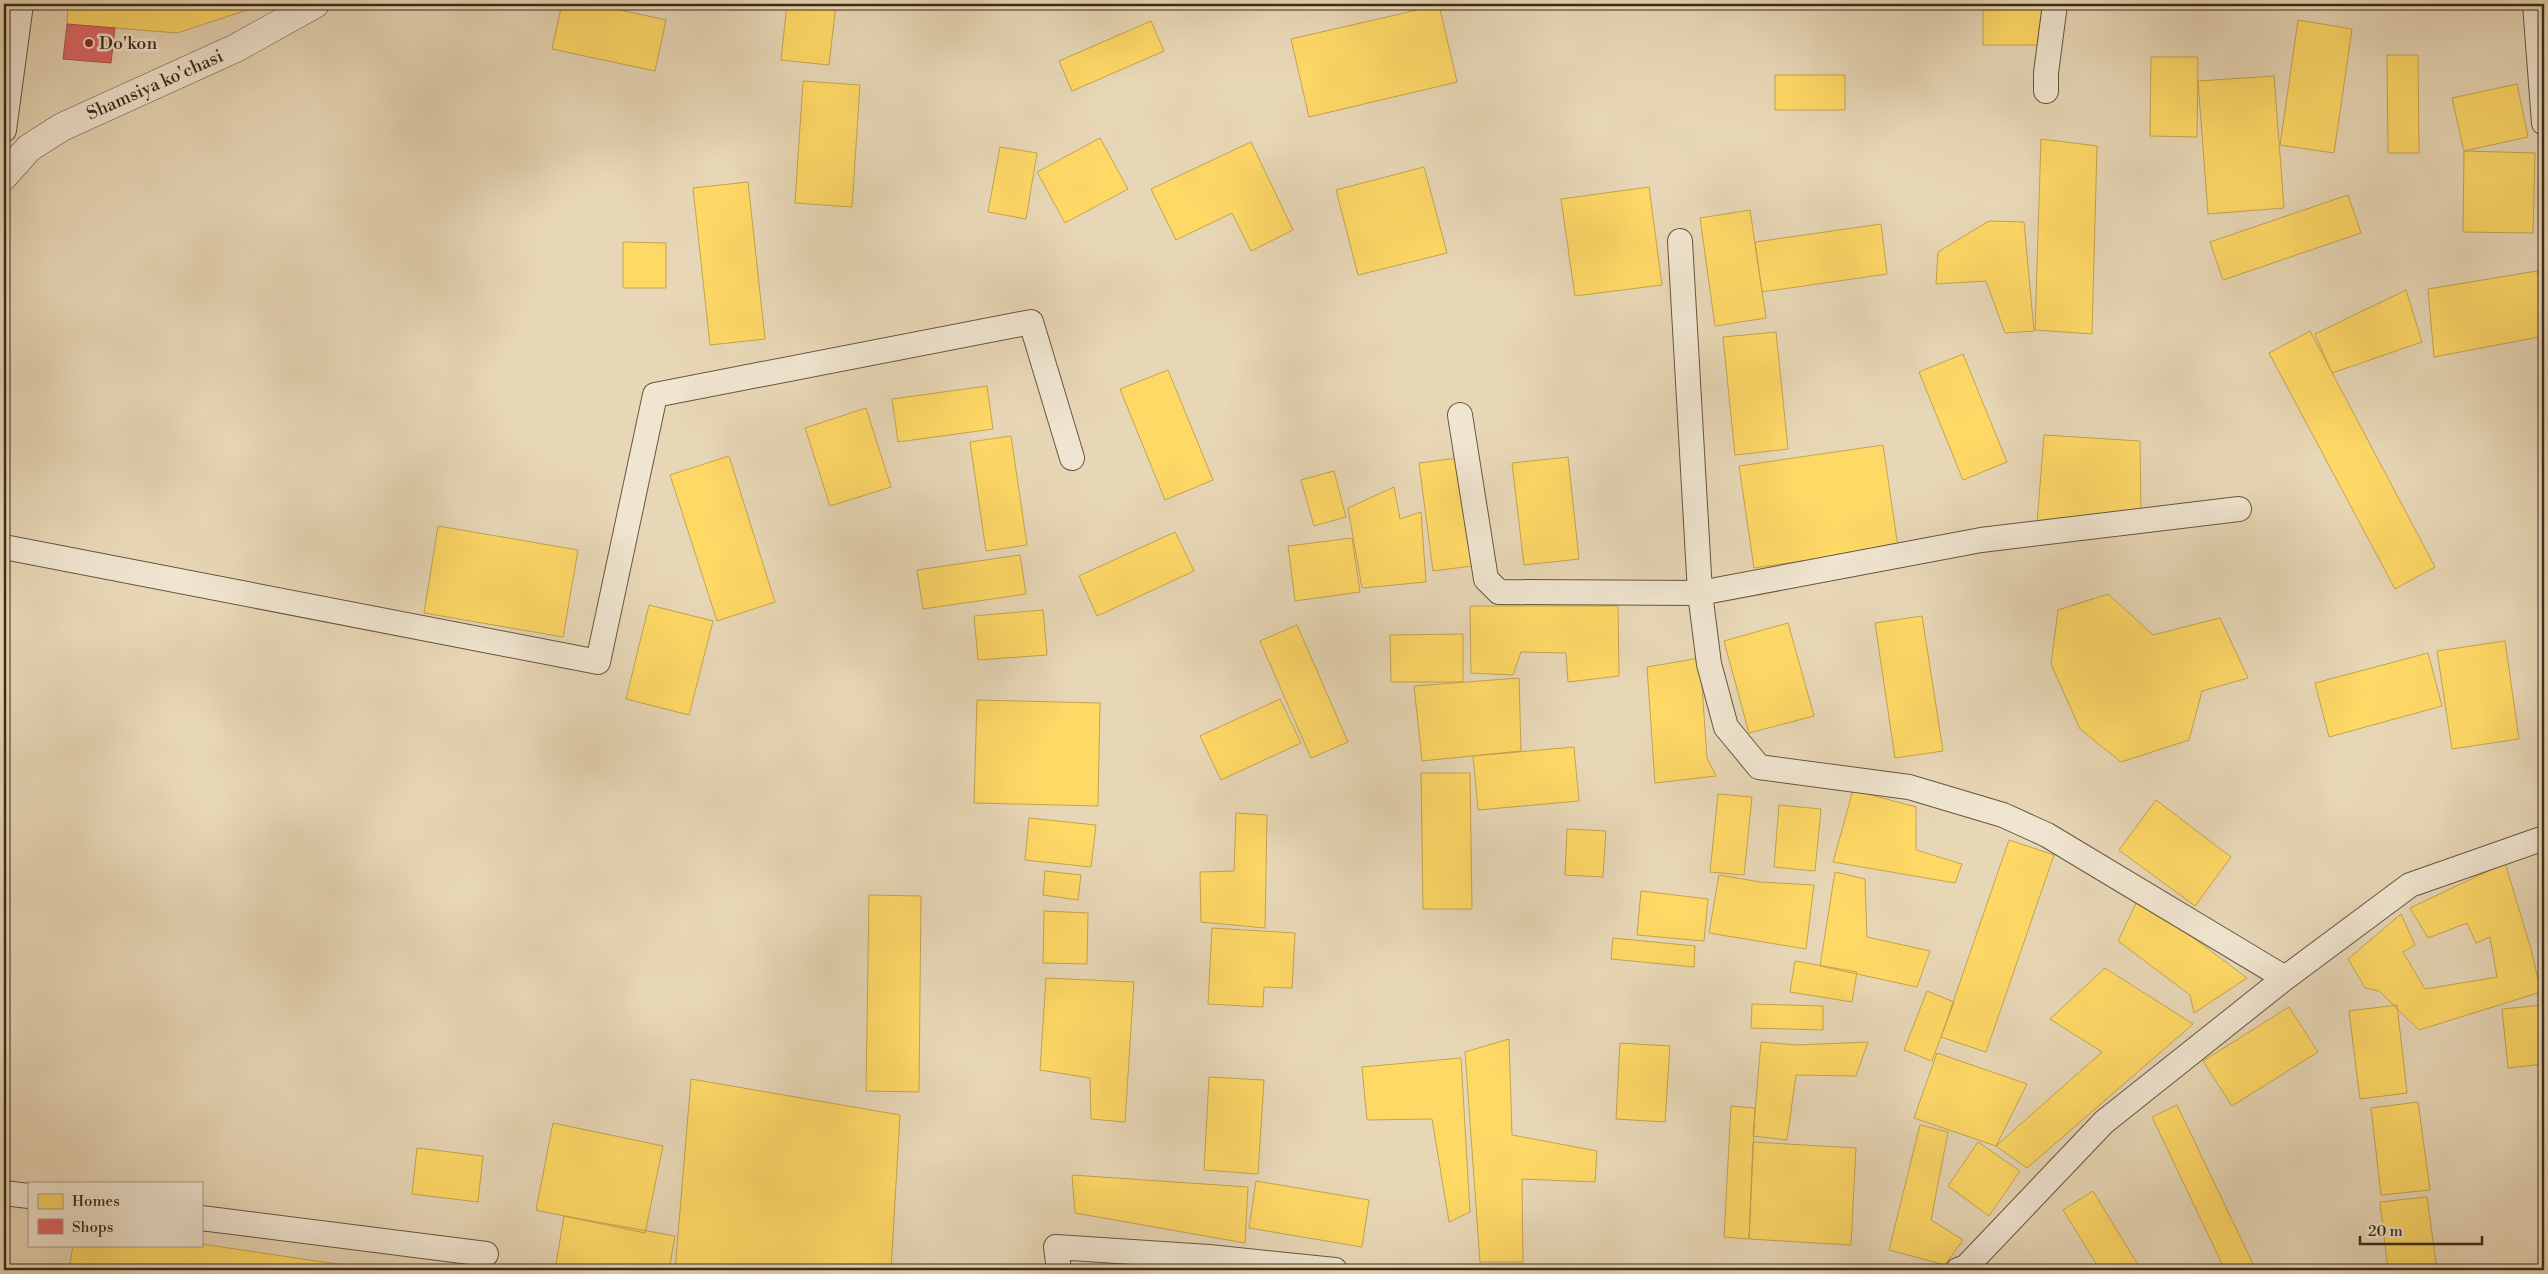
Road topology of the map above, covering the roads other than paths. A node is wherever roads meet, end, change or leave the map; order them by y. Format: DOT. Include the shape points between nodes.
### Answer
graph roads {
  1 [pos="21,4"];
  2 [pos="315,4"];
  3 [pos="2055,4"];
  4 [pos="2535,4"];
  5 [pos="2046,91"];
  6 [pos="2544,123"];
  7 [pos="4,130"];
  8 [pos="4,137"];
  9 [pos="29,148"];
  10 [pos="4,176"];
  11 [pos="1680,241"];
  12 [pos="1460,415"];
  13 [pos="1072,458"];
  14 [pos="2239,510"];
  15 [pos="4,547"];
  16 [pos="1700,593"];
  17 [pos="2544,838"];
  18 [pos="2285,978"];
  19 [pos="4,1193"];
  20 [pos="28,1196"];
  21 [pos="202,1218"];
  22 [pos="486,1254"];
  23 [pos="1059,1270"];
  24 [pos="1335,1270"];
  25 [pos="1958,1270"];
  1 -- 7 [label="lane"];
  2 -- 9 [label="street, Shamsiya ko'chasi" via="236,48 62,126"];
  3 -- 5 [label="lane"];
  4 -- 6 [label="lane"];
  8 -- 9 [label="lane"];
  9 -- 10 [label="street, Shamsiya ko'chasi"];
  11 -- 16 [label="lane"];
  12 -- 16 [label="lane" via="1486,579 1492,587 1499,592"];
  13 -- 15 [label="lane" via="1031,322 655,395 598,662"];
  14 -- 16 [label="lane" via="1981,540"];
  16 -- 18 [label="lane" via="1709,664 1726,727 1759,767 1910,787 2003,815 2047,835"];
  17 -- 18 [label="lane" via="2410,885"];
  18 -- 25 [label="lane" via="2104,1122 1966,1266"];
  19 -- 20 [label="lane"];
  21 -- 22 [label="lane"];
  23 -- 24 [label="lane" via="1056,1247 1210,1257"];
}
